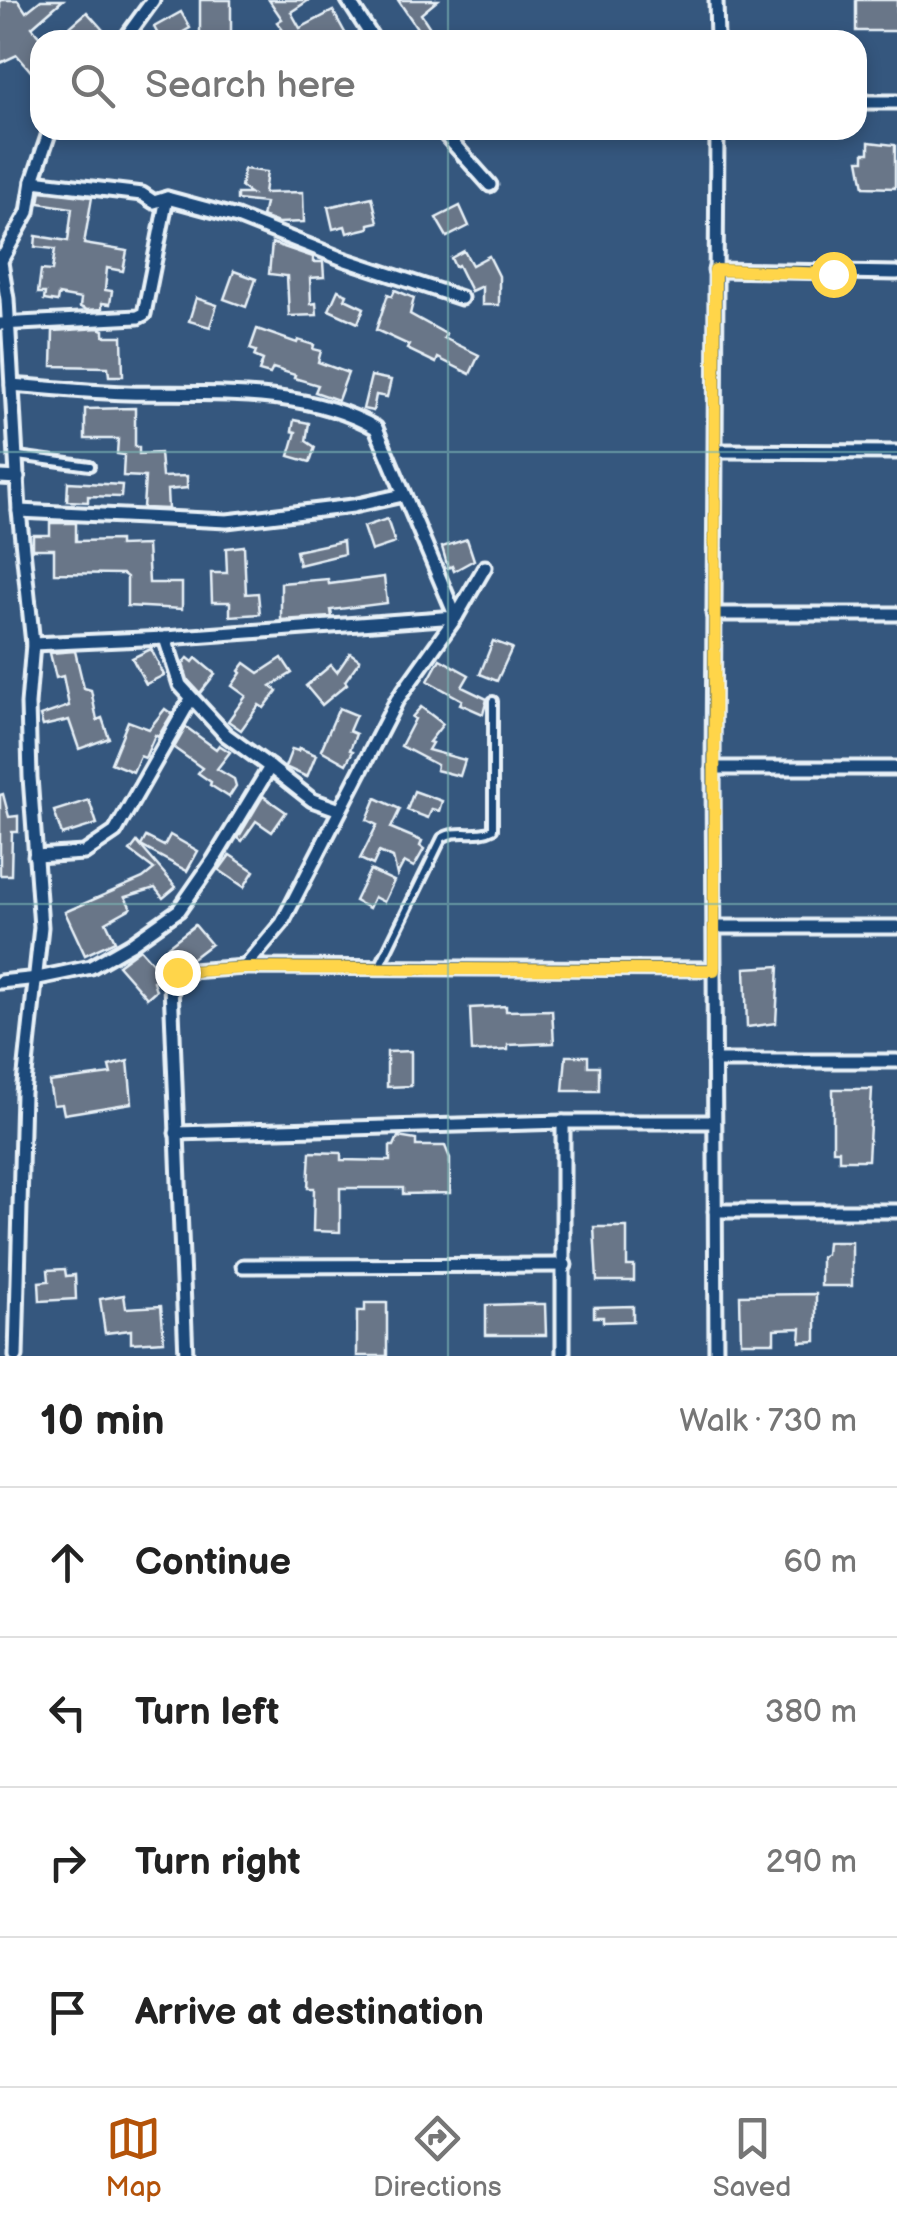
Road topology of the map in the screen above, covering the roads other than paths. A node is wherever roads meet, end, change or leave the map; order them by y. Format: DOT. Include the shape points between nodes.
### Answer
graph roads {
  1 [pos="153,0"];
  2 [pos="348,0"];
  3 [pos="716,0"];
  4 [pos="131,30"];
  5 [pos="368,30"];
  6 [pos="717,30"];
  7 [pos="867,102"];
  8 [pos="897,102"];
  9 [pos="47,140"];
  10 [pos="450,140"];
  11 [pos="717,140"];
  12 [pos="33,181"];
  13 [pos="490,185"];
  14 [pos="167,198"];
  15 [pos="1,258"];
  16 [pos="715,270"];
  17 [pos="897,273"];
  18 [pos="461,298"];
  19 [pos="3,323"];
  20 [pos="12,384"];
  21 [pos="716,452"];
  22 [pos="897,452"];
  23 [pos="16,456"];
  24 [pos="90,466"];
  25 [pos="0,477"];
  26 [pos="18,478"];
  27 [pos="403,495"];
  28 [pos="19,511"];
  29 [pos="485,567"];
  30 [pos="713,614"];
  31 [pos="897,614"];
  32 [pos="456,618"];
  33 [pos="164,638"];
  34 [pos="33,644"];
  35 [pos="191,699"];
  36 [pos="493,701"];
  37 [pos="270,767"];
  38 [pos="713,768"];
  39 [pos="897,768"];
  40 [pos="340,810"];
  41 [pos="35,856"];
  42 [pos="714,927"];
  43 [pos="897,928"];
  44 [pos="244,968"];
  45 [pos="377,970"];
  46 [pos="714,970"];
  47 [pos="38,978"];
  48 [pos="0,982"];
  49 [pos="714,1060"];
  50 [pos="897,1060"];
  51 [pos="563,1122"];
  52 [pos="714,1122"];
  53 [pos="176,1133"];
  54 [pos="897,1210"];
  55 [pos="715,1211"];
  56 [pos="564,1265"];
  57 [pos="243,1266"];
  58 [pos="16,1356"];
  59 [pos="186,1356"];
  60 [pos="564,1356"];
  61 [pos="716,1356"];
  1 -- 4 [label="street"];
  2 -- 5 [label="street"];
  3 -- 6 [label="street"];
  7 -- 8 [label="street"];
  9 -- 12 [label="street"];
  10 -- 13 [label="street"];
  11 -- 16 [label="street"];
  12 -- 14 [label="street" via="135,193 154,202"];
  12 -- 15 [label="street" via="28,212"];
  14 -- 18 [label="street"];
  14 -- 19 [label="street" via="144,314"];
  15 -- 19 [label="street"];
  16 -- 17 [label="street"];
  16 -- 21 [label="street"];
  19 -- 20 [label="street"];
  20 -- 23 [label="street"];
  20 -- 27 [label="street" via="250,395 346,412 376,428"];
  21 -- 22 [label="street"];
  21 -- 30 [label="street"];
  23 -- 24 [label="lane"];
  23 -- 26 [label="street"];
  25 -- 26 [label="street"];
  26 -- 28 [label="street"];
  27 -- 28 [label="street" via="228,520"];
  27 -- 32 [label="street"];
  28 -- 34 [label="street"];
  29 -- 32 [label="street"];
  30 -- 31 [label="street"];
  30 -- 38 [label="street"];
  32 -- 33 [label="street"];
  32 -- 40 [label="street" via="397,700"];
  33 -- 34 [label="street"];
  33 -- 35 [label="street"];
  34 -- 41 [label="street" via="28,704"];
  35 -- 37 [label="street"];
  35 -- 41 [label="street" via="115,832 84,853"];
  36 -- 45 [label="lane" via="493,828 442,838"];
  37 -- 40 [label="street" via="312,800"];
  37 -- 47 [label="street" via="179,910 92,967"];
  38 -- 39 [label="street"];
  38 -- 42 [label="street"];
  40 -- 44 [label="street" via="282,923"];
  41 -- 47 [label="street"];
  42 -- 43 [label="street"];
  42 -- 46 [label="street"];
  44 -- 45 [label="street"];
  44 -- 53 [label="street" via="184,970 172,978"];
  45 -- 46 [label="street"];
  46 -- 49 [label="street"];
  47 -- 48 [label="street"];
  47 -- 58 [label="street" via="23,1093"];
  49 -- 50 [label="street"];
  49 -- 52 [label="street"];
  51 -- 52 [label="street"];
  51 -- 53 [label="street"];
  51 -- 56 [label="street"];
  52 -- 55 [label="street"];
  53 -- 59 [label="street"];
  54 -- 55 [label="street"];
  55 -- 61 [label="street"];
  56 -- 57 [label="street"];
  56 -- 60 [label="street"];
}
